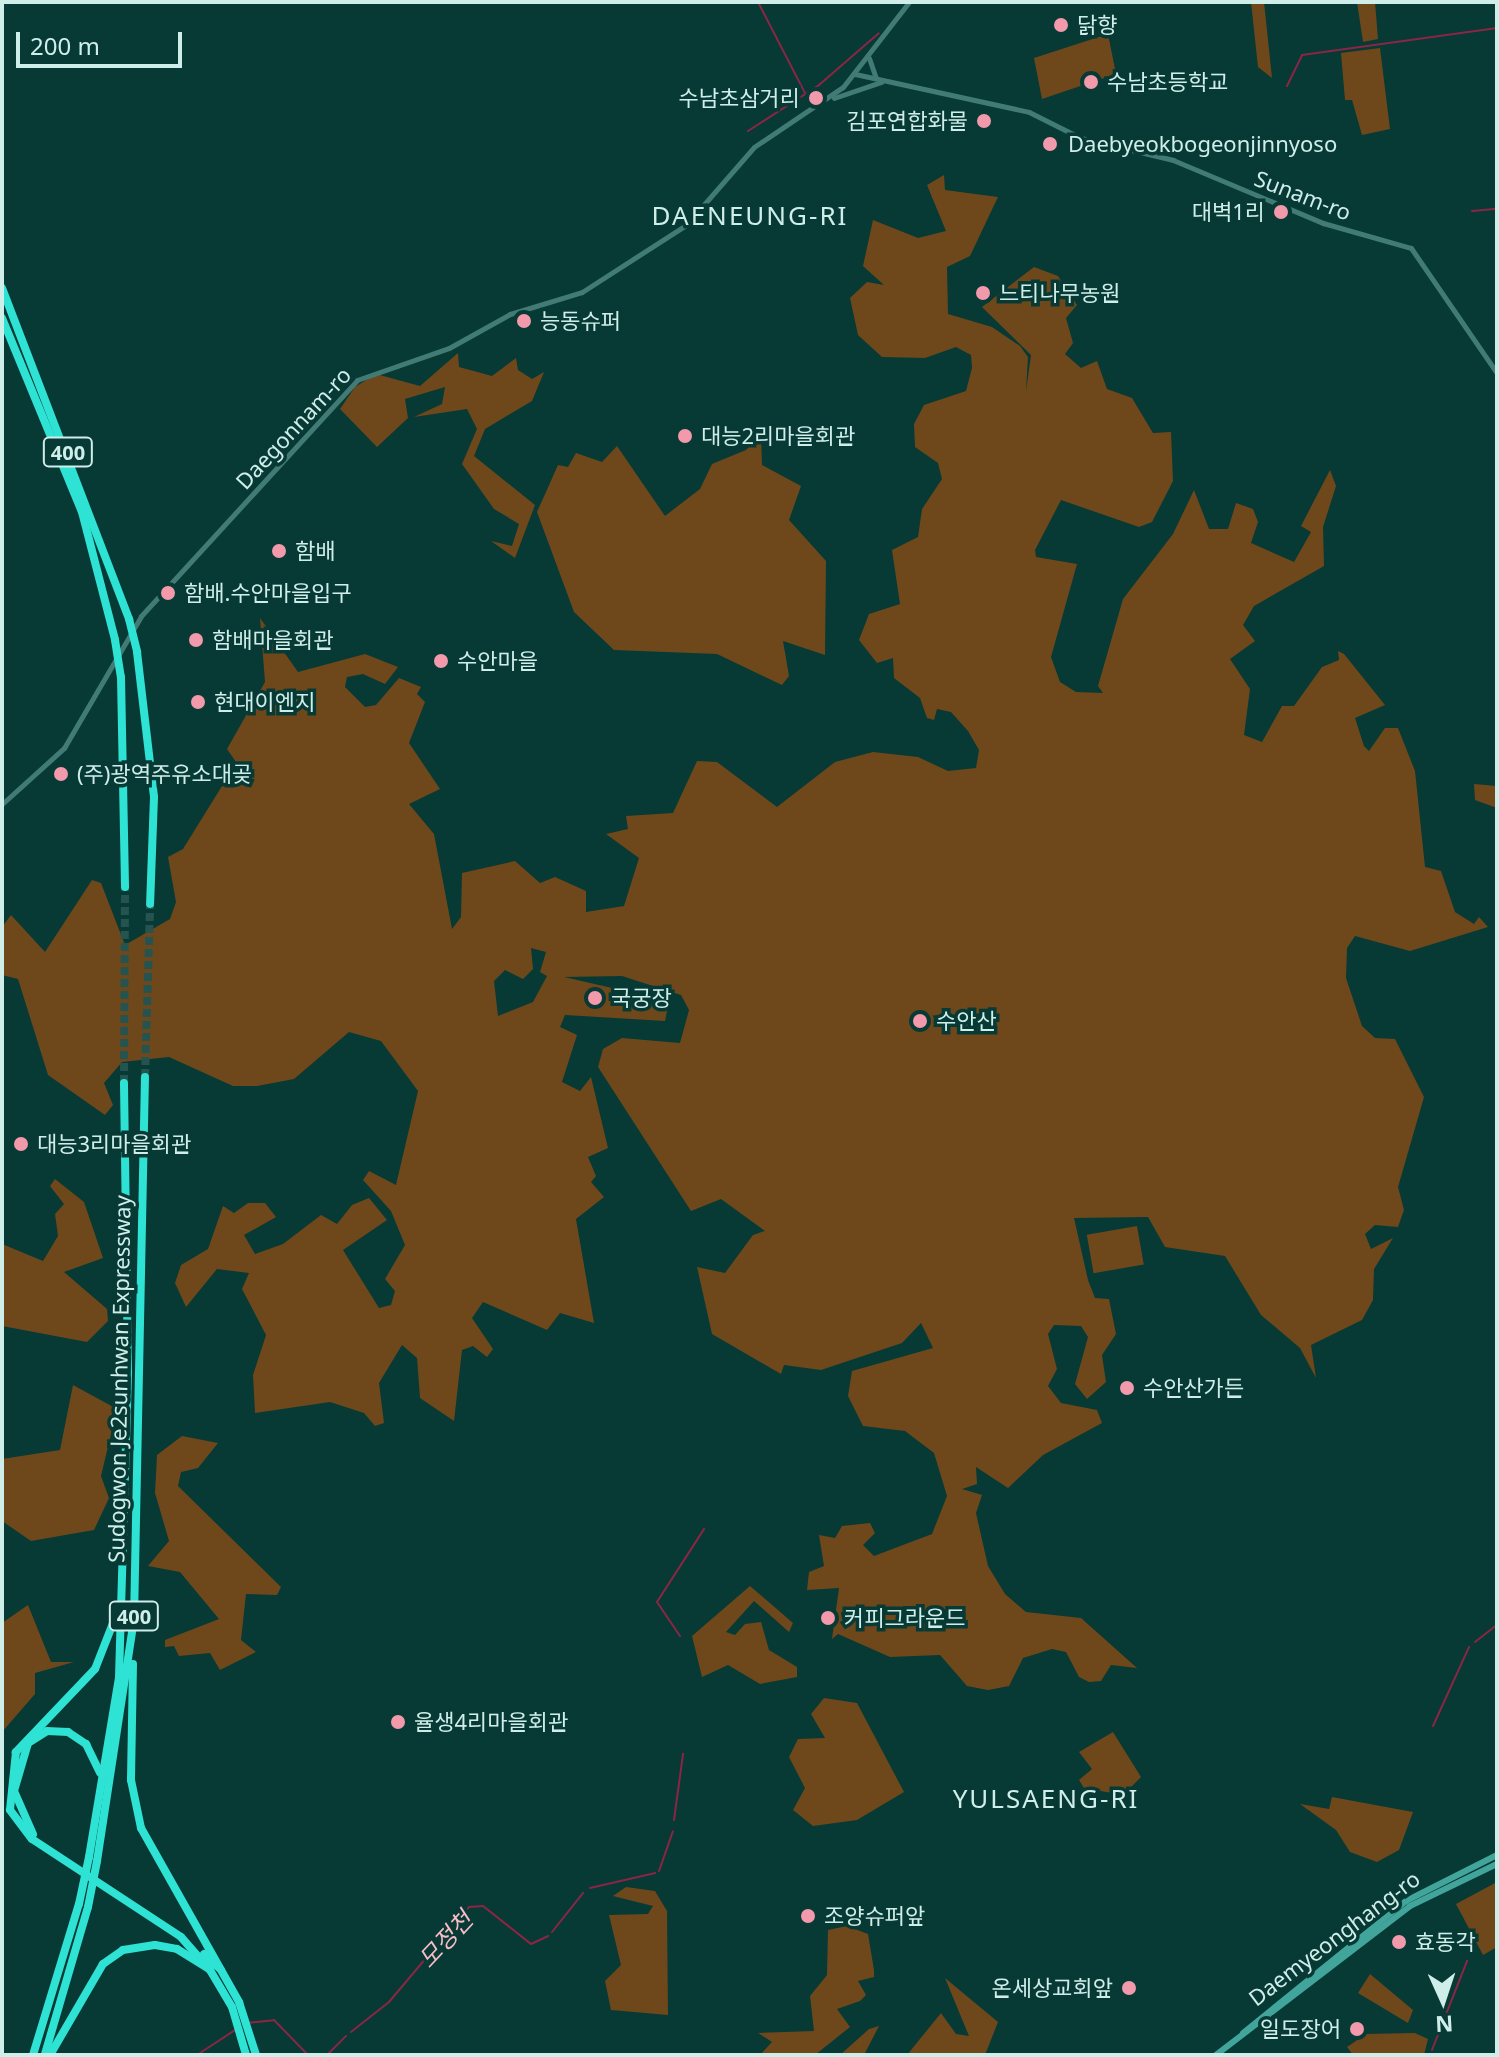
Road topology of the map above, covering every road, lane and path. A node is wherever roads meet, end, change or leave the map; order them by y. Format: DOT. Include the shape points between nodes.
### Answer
graph roads {
  1 [pos="909,2"];
  2 [pos="870,57"];
  3 [pos="855,74"];
  4 [pos="876,78"];
  5 [pos="884,81"];
  6 [pos="825,102"];
  7 [pos="2,288"];
  8 [pos="2,318"];
  9 [pos="1497,373"];
  10 [pos="4,801"];
  11 [pos="125,887"];
  12 [pos="150,904"];
  13 [pos="145,1077"];
  14 [pos="124,1083"];
  15 [pos="132,1344"];
  16 [pos="123,1581"];
  17 [pos="134,1619"];
  18 [pos="97,1810"];
  19 [pos="1497,1855"];
  20 [pos="93,1859"];
  21 [pos="1497,1864"];
  22 [pos="84,1905"];
  23 [pos="210,1970"];
  24 [pos="221,1970"];
  25 [pos="240,2019"];
  26 [pos="1241,2036"];
  27 [pos="255,2050"];
  28 [pos="245,2053"];
  29 [pos="33,2055"];
  30 [pos="47,2055"];
  31 [pos="1216,2055"];
  1 -- 2 [label="street, Daegonnam-ro"];
  2 -- 3 [label="street, Daegonnam-ro"];
  2 -- 4 [label="street"];
  3 -- 4 [label="street, Sunam-ro"];
  3 -- 6 [label="street, Daegonnam-ro"];
  4 -- 5 [label="street, Sunam-ro"];
  5 -- 6 [label="street"];
  5 -- 9 [label="street, Sunam-ro" via="1029,112 1081,138 1173,160 1323,223 1411,248"];
  6 -- 10 [label="street, Daegonnam-ro" via="754,147 700,214 604,281 357,380 141,616 64,748"];
  7 -- 12 [label="highway, 400, bridge" via="137,652 154,797"];
  8 -- 11 [label="highway, 400, bridge" via="82,512 115,640 121,677"];
  13 -- 15 [label="highway, Sudogwon Je2sunhwan Expressway / 400"];
  14 -- 15 [label="highway, Sudogwon Je2sunhwan Expressway / 400"];
  15 -- 16 [label="highway, Sudogwon Je2sunhwan Expressway / 400"];
  15 -- 17 [label="highway, Sudogwon Je2sunhwan Expressway / 400" via="138,1369"];
  16 -- 18 [label="highway, Sudogwon Je2sunhwan Expressway / 400" via="119,1677"];
  16 -- 23 [label="highway" via="108,1646 70,1701 23,1741 10,1763 7,1799 32,1839 181,1937"];
  17 -- 20 [label="highway, Sudogwon Je2sunhwan Expressway / 400"];
  17 -- 24 [label="highway" via="134,1801 159,1871"];
  18 -- 20 [label="highway, Sudogwon Je2sunhwan Expressway / 400"];
  18 -- 24 [label="highway" via="101,1781 86,1744 58,1730 28,1743 14,1791 32,1833 180,1929"];
  19 -- 26 [label="main road, Daemyeonghang-ro" via="1406,1901"];
  20 -- 22 [label="highway, Sudogwon Je2sunhwan Expressway / 400, bridge"];
  21 -- 26 [label="main road, Daemyeonghang-ro" via="1410,1906"];
  22 -- 29 [label="highway, Sudogwon Je2sunhwan Expressway / 400"];
  22 -- 30 [label="highway, Sudogwon Je2sunhwan Expressway / 400"];
  23 -- 25 [label="highway"];
  23 -- 30 [label="highway" via="169,1947 123,1950 89,1981"];
  24 -- 25 [label="highway"];
  25 -- 27 [label="highway"];
  25 -- 28 [label="highway"];
  26 -- 31 [label="main road, Daemyeonghang-ro"];
}
